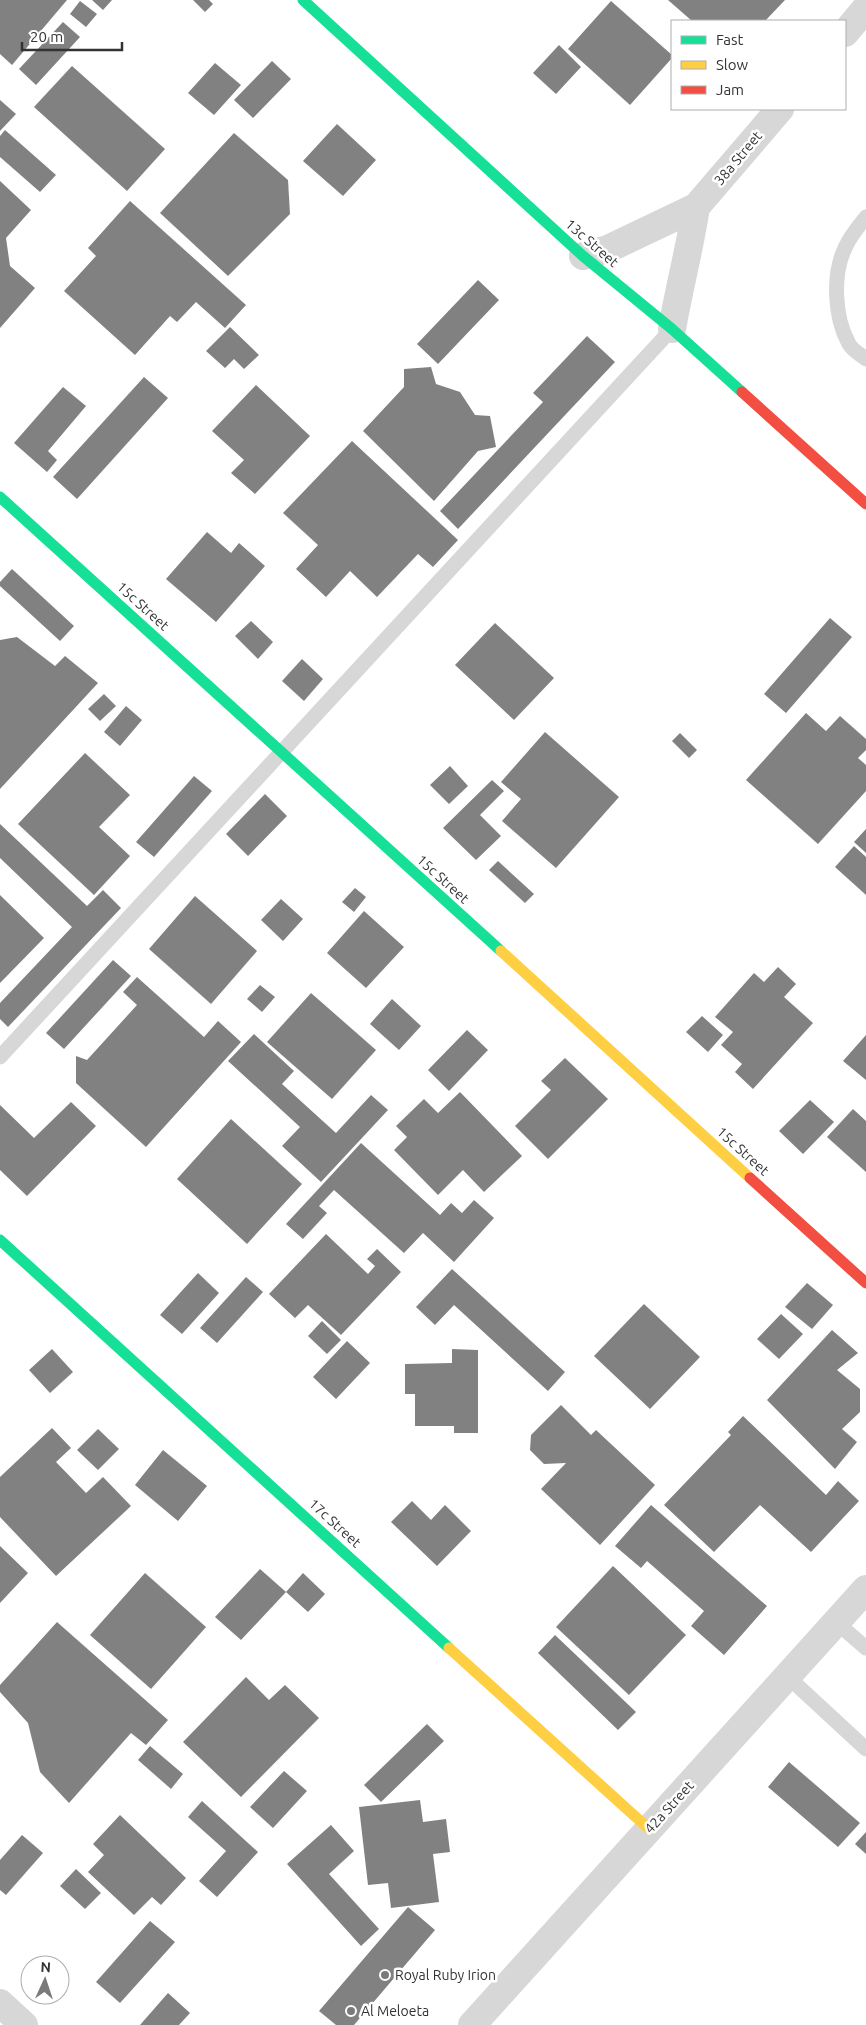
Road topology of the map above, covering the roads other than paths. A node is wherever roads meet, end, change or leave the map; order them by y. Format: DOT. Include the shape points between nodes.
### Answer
graph roads {
  1 [pos="303,0"];
  2 [pos="866,8"];
  3 [pos="846,32"];
  4 [pos="779,110"];
  5 [pos="696,207"];
  6 [pos="866,217"];
  7 [pos="583,256"];
  8 [pos="672,329"];
  9 [pos="866,359"];
  10 [pos="0,497"];
  11 [pos="866,504"];
  12 [pos="281,751"];
  13 [pos="0,1057"];
  14 [pos="0,1240"];
  15 [pos="866,1283"];
  16 [pos="866,1589"];
  17 [pos="836,1622"];
  18 [pos="866,1648"];
  19 [pos="787,1676"];
  20 [pos="866,1749"];
  21 [pos="649,1829"];
  22 [pos="0,2003"];
  23 [pos="24,2025"];
  24 [pos="472,2025"];
  1 -- 7 [label="street, 13c Street"];
  2 -- 3 [label="street"];
  4 -- 5 [label="street, 38a Street"];
  5 -- 7 [label="street, 38a Street" via="608,249"];
  5 -- 8 [label="street"];
  6 -- 9 [label="lane" via="845,247 838,271 841,322 850,345"];
  7 -- 8 [label="street, 13c Street"];
  8 -- 11 [label="street, 13c Street"];
  8 -- 12 [label="lane"];
  10 -- 12 [label="street, 15c Street"];
  12 -- 13 [label="lane"];
  12 -- 15 [label="street, 15c Street"];
  14 -- 21 [label="street, 17c Street"];
  16 -- 17 [label="street, 42a Street"];
  17 -- 18 [label="lane"];
  17 -- 19 [label="street, 42a Street"];
  19 -- 20 [label="lane"];
  19 -- 21 [label="street, 42a Street"];
  21 -- 24 [label="street, 42a Street"];
  22 -- 23 [label="street"];
}
